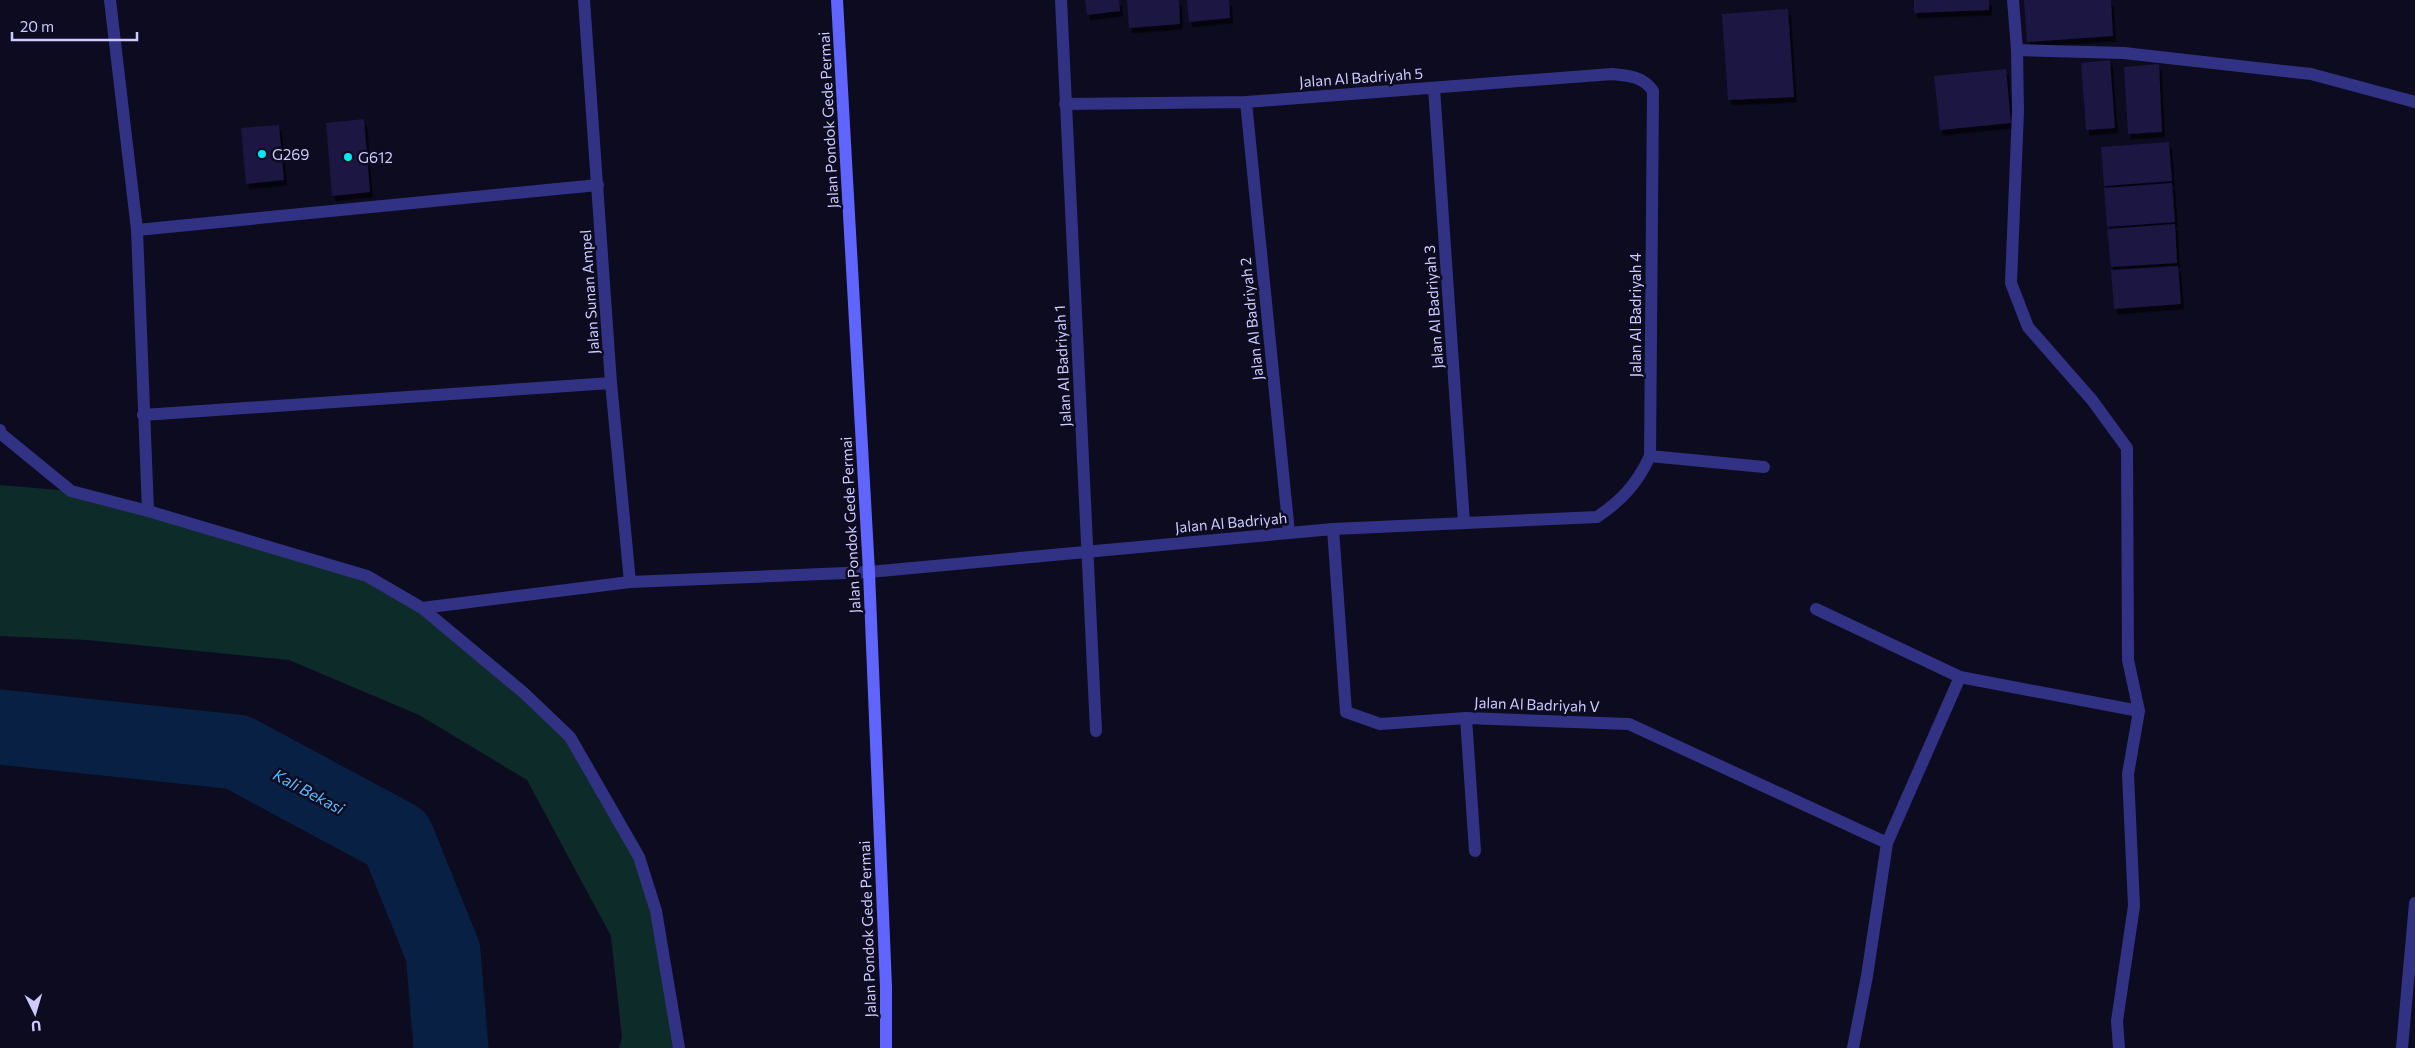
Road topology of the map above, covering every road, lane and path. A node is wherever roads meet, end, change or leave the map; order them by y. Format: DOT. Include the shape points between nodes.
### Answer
graph roads {
  1 [pos="110,0"];
  2 [pos="584,0"];
  3 [pos="837,0"];
  4 [pos="1061,0"];
  5 [pos="2013,0"];
  6 [pos="2017,50"];
  7 [pos="1434,88"];
  8 [pos="1653,91"];
  9 [pos="1246,102"];
  10 [pos="2415,102"];
  11 [pos="1065,104"];
  12 [pos="598,185"];
  13 [pos="137,230"];
  14 [pos="611,383"];
  15 [pos="143,415"];
  16 [pos="0,430"];
  17 [pos="1650,456"];
  18 [pos="1764,467"];
  19 [pos="148,510"];
  20 [pos="1597,517"];
  21 [pos="1464,523"];
  22 [pos="1333,529"];
  23 [pos="1289,533"];
  24 [pos="1088,552"];
  25 [pos="870,572"];
  26 [pos="630,582"];
  27 [pos="422,608"];
  28 [pos="1816,609"];
  29 [pos="1960,677"];
  30 [pos="2139,711"];
  31 [pos="1466,718"];
  32 [pos="1096,731"];
  33 [pos="1887,843"];
  34 [pos="1475,851"];
  35 [pos="2415,903"];
  36 [pos="679,1048"];
  37 [pos="886,1048"];
  38 [pos="1853,1048"];
  39 [pos="2119,1048"];
  40 [pos="2402,1048"];
  1 -- 13 [label="street"];
  2 -- 12 [label="street, Jalan Sunan Ampel"];
  3 -- 25 [label="street, Jalan Pondok Gede Permai"];
  4 -- 11 [label="street, Jalan Al Badriyah 1"];
  5 -- 6 [label="street"];
  6 -- 10 [label="street" via="2124,53 2312,74"];
  6 -- 30 [label="street" via="2018,110 2011,283 2028,327 2092,400 2127,448 2128,660"];
  7 -- 8 [label="street, Jalan Al Badriyah 5" via="1612,74 1647,81"];
  7 -- 9 [label="street, Jalan Al Badriyah 5"];
  7 -- 21 [label="street, Jalan Al Badriyah 3"];
  8 -- 17 [label="street, Jalan Al Badriyah 4"];
  9 -- 11 [label="street, Jalan Al Badriyah 5"];
  9 -- 23 [label="street, Jalan Al Badriyah 2"];
  11 -- 24 [label="street, Jalan Al Badriyah 1"];
  12 -- 13 [label="street"];
  12 -- 14 [label="street, Jalan Sunan Ampel"];
  13 -- 15 [label="street"];
  14 -- 15 [label="street"];
  14 -- 26 [label="street, Jalan Sunan Ampel"];
  15 -- 19 [label="street"];
  16 -- 19 [label="street" via="71,491"];
  17 -- 18 [label="street"];
  17 -- 20 [label="street, Jalan Al Badriyah 4" via="1641,476 1619,502"];
  19 -- 27 [label="street" via="367,576"];
  20 -- 21 [label="street, Jalan Al Badriyah"];
  21 -- 22 [label="street, Jalan Al Badriyah"];
  22 -- 23 [label="street, Jalan Al Badriyah"];
  22 -- 31 [label="street, Jalan Al Badriyah V" via="1346,712 1380,724"];
  23 -- 24 [label="street, Jalan Al Badriyah"];
  24 -- 25 [label="street, Jalan Al Badriyah"];
  24 -- 32 [label="street, Jalan Al Badriyah 1"];
  25 -- 26 [label="street, Jalan Al Badriyah"];
  25 -- 37 [label="street, Jalan Pondok Gede Permai"];
  26 -- 27 [label="street, Jalan Al Badriyah"];
  27 -- 36 [label="street" via="524,693 570,737 639,857 656,911"];
  28 -- 29 [label="street"];
  29 -- 30 [label="street"];
  29 -- 33 [label="street"];
  30 -- 39 [label="street" via="2128,774 2134,906 2117,1021"];
  31 -- 33 [label="street, Jalan Al Badriyah V" via="1629,724"];
  31 -- 34 [label="street"];
  33 -- 38 [label="street"];
  35 -- 40 [label="street"];
}
